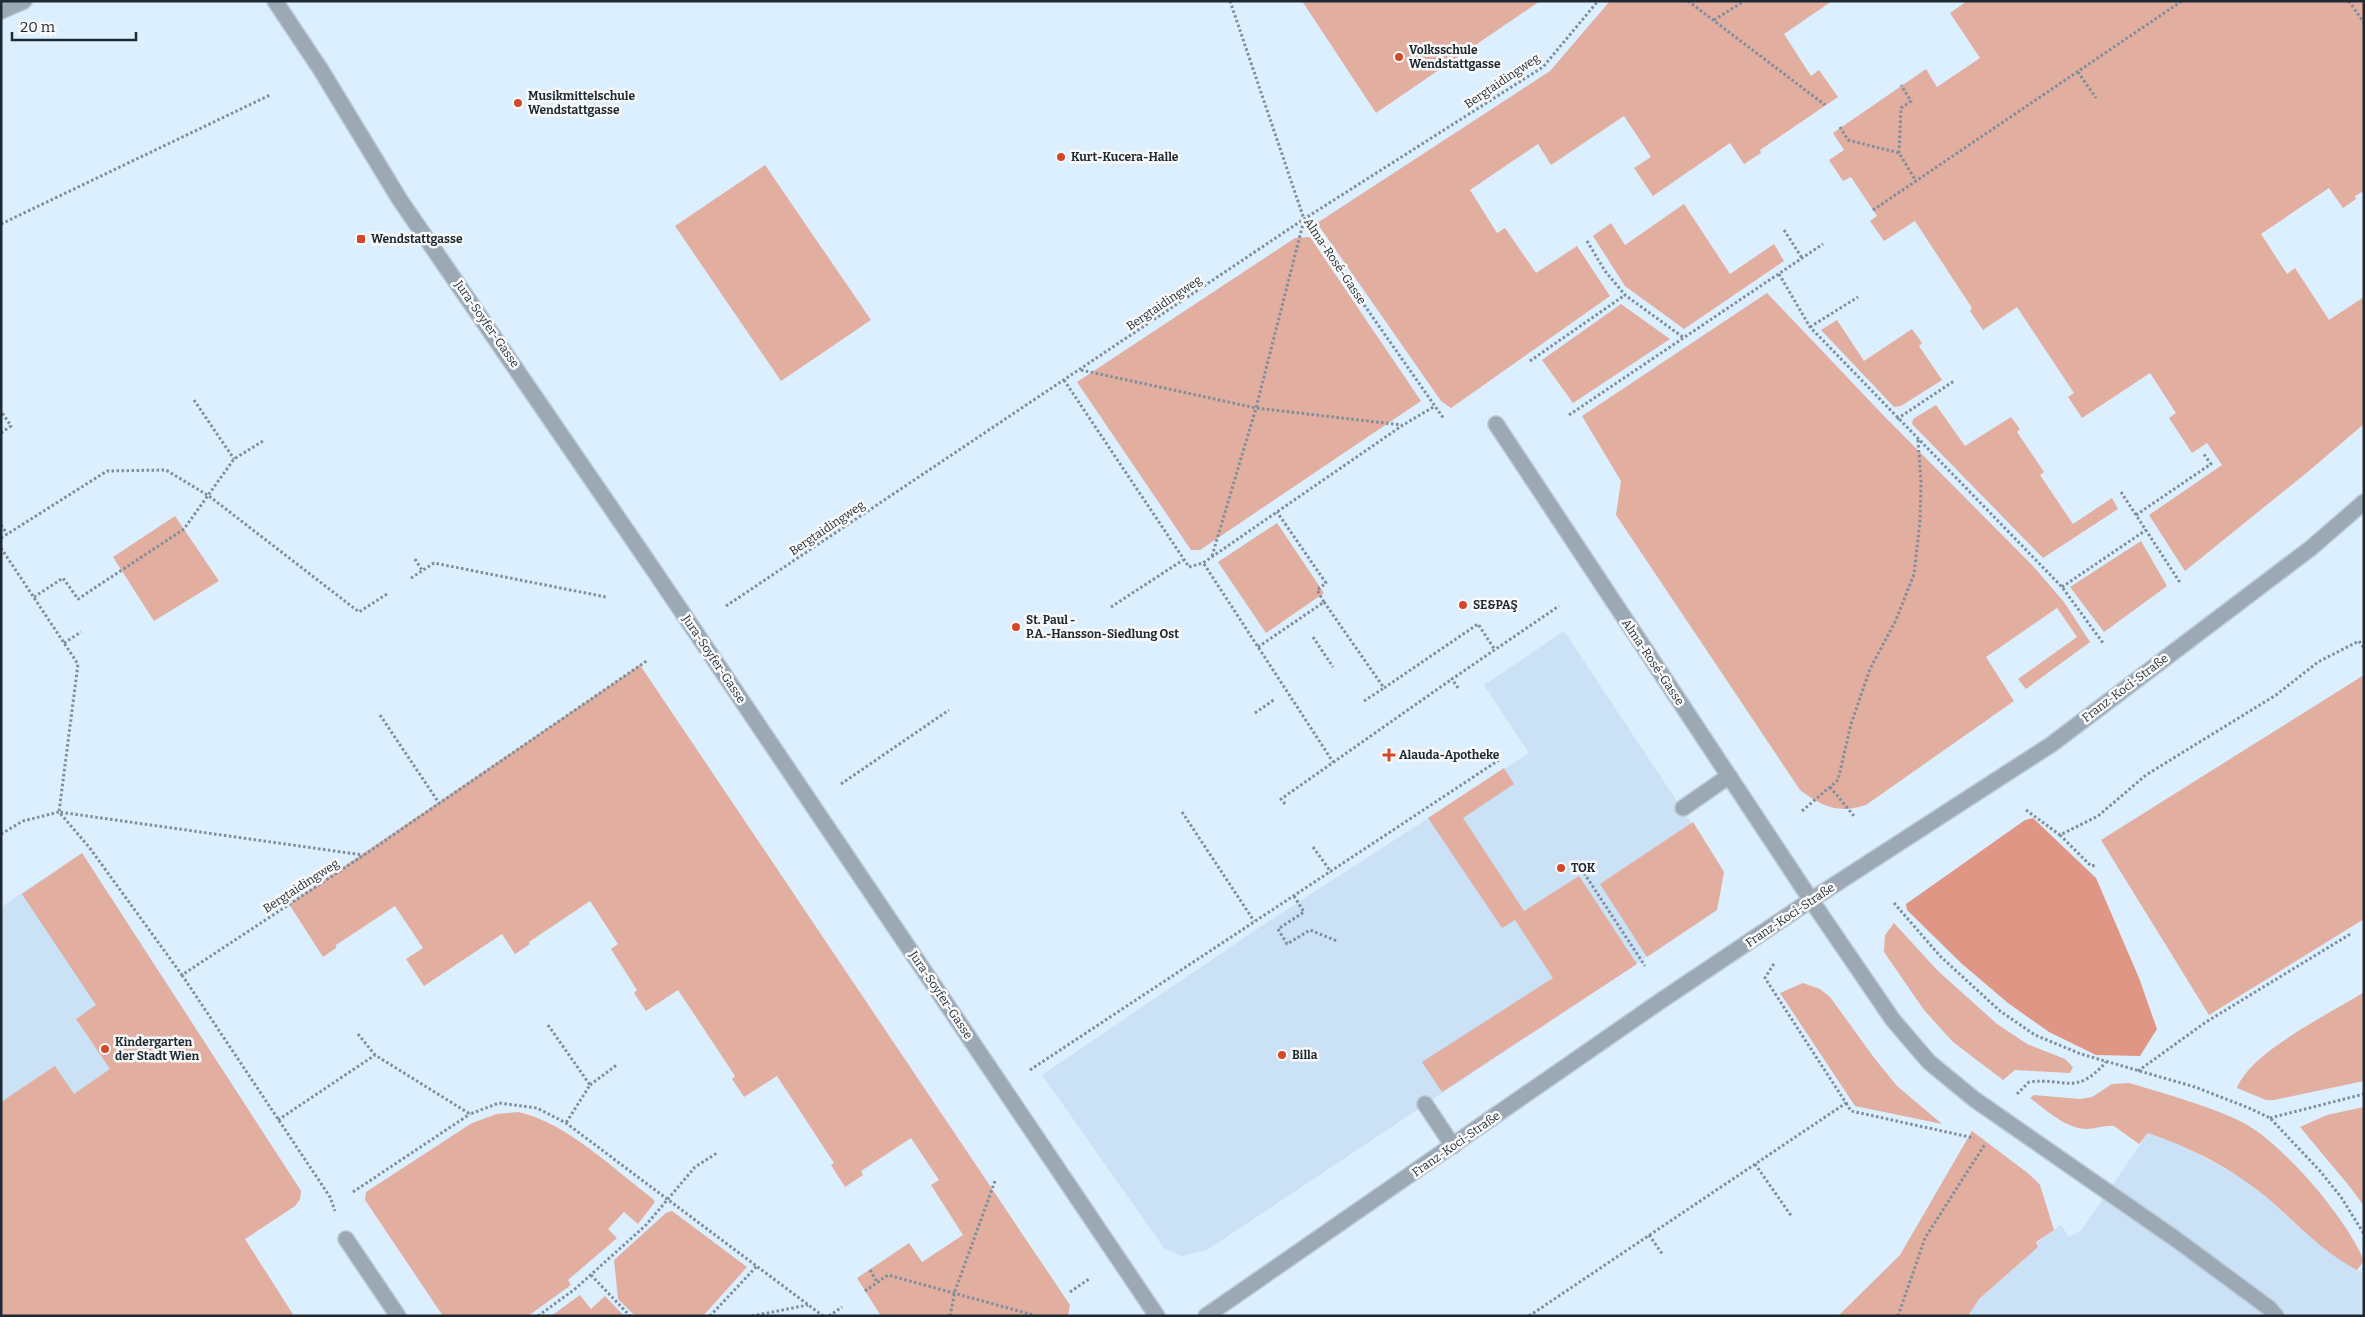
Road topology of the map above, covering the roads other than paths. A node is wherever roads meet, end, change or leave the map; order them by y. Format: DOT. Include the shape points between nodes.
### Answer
graph roads {
  1 [pos="24,1"];
  2 [pos="274,1"];
  3 [pos="1,11"];
  4 [pos="1496,424"];
  5 [pos="2364,502"];
  6 [pos="1729,776"];
  7 [pos="1683,808"];
  8 [pos="1811,900"];
  9 [pos="1425,1104"];
  10 [pos="1453,1146"];
  11 [pos="346,1240"];
  12 [pos="398,1316"];
  13 [pos="1157,1316"];
  14 [pos="1206,1316"];
  15 [pos="2276,1316"];
  1 -- 3 [label="street"];
  2 -- 13 [label="street, Jura-Soyfer-Gasse" via="321,70 400,200 648,560"];
  4 -- 6 [label="street, Alma-Rosé-Gasse"];
  5 -- 8 [label="street, Franz-Koci-Straße" via="2311,548 2052,744"];
  6 -- 7 [label="street"];
  6 -- 8 [label="street, Alma-Rosé-Gasse"];
  8 -- 10 [label="street, Franz-Koci-Straße"];
  8 -- 15 [label="street, Alma-Rosé-Gasse" via="1893,1020 1951,1081 2177,1240"];
  9 -- 10 [label="street"];
  10 -- 14 [label="street, Franz-Koci-Straße"];
  11 -- 12 [label="street"];
}
